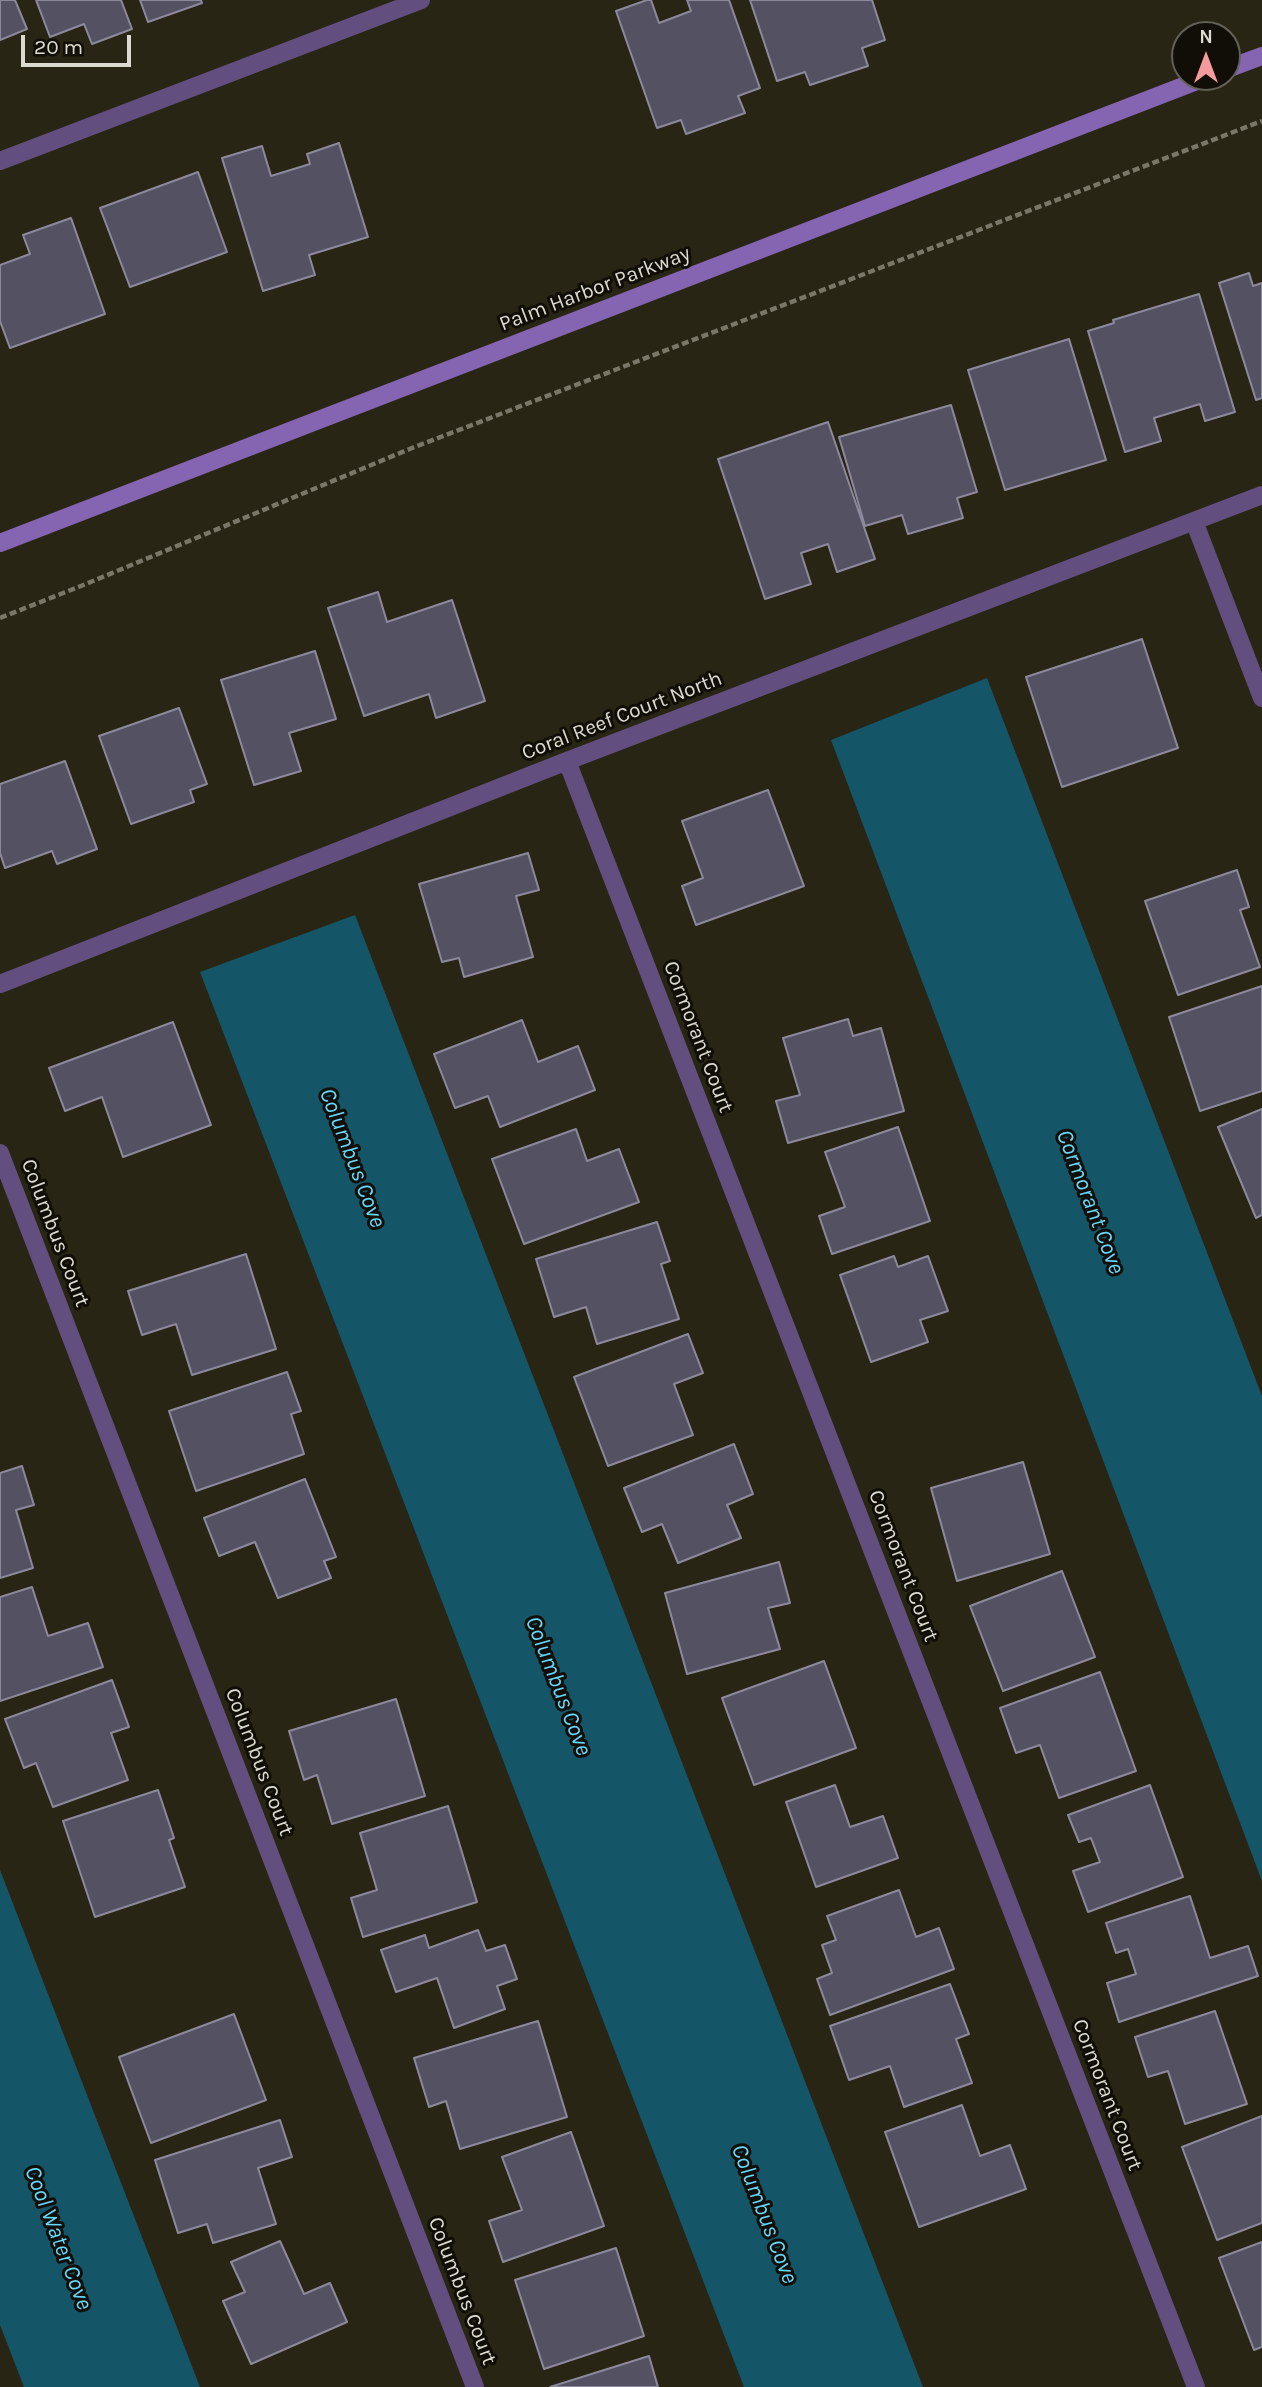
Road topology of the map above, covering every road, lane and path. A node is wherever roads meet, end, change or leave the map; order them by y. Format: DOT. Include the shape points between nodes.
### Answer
graph roads {
  1 [pos="421,0"];
  2 [pos="1262,56"];
  3 [pos="1241,64"];
  4 [pos="1171,91"];
  5 [pos="1262,121"];
  6 [pos="0,161"];
  7 [pos="1262,495"];
  8 [pos="1194,522"];
  9 [pos="0,542"];
  10 [pos="0,618"];
  11 [pos="1262,698"];
  12 [pos="567,761"];
  13 [pos="0,984"];
  14 [pos="0,1153"];
  15 [pos="475,2387"];
  16 [pos="1196,2387"];
  1 -- 6 [label="street"];
  2 -- 3 [label="street"];
  4 -- 9 [label="street, Palm Harbor Parkway"];
  5 -- 10 [label="path" via="412,448"];
  7 -- 8 [label="street, Coral Reef Court North"];
  8 -- 11 [label="street"];
  8 -- 12 [label="street, Coral Reef Court North"];
  12 -- 13 [label="street, Coral Reef Court North"];
  12 -- 16 [label="street, Cormorant Court"];
  14 -- 15 [label="street, Columbus Court"];
}
